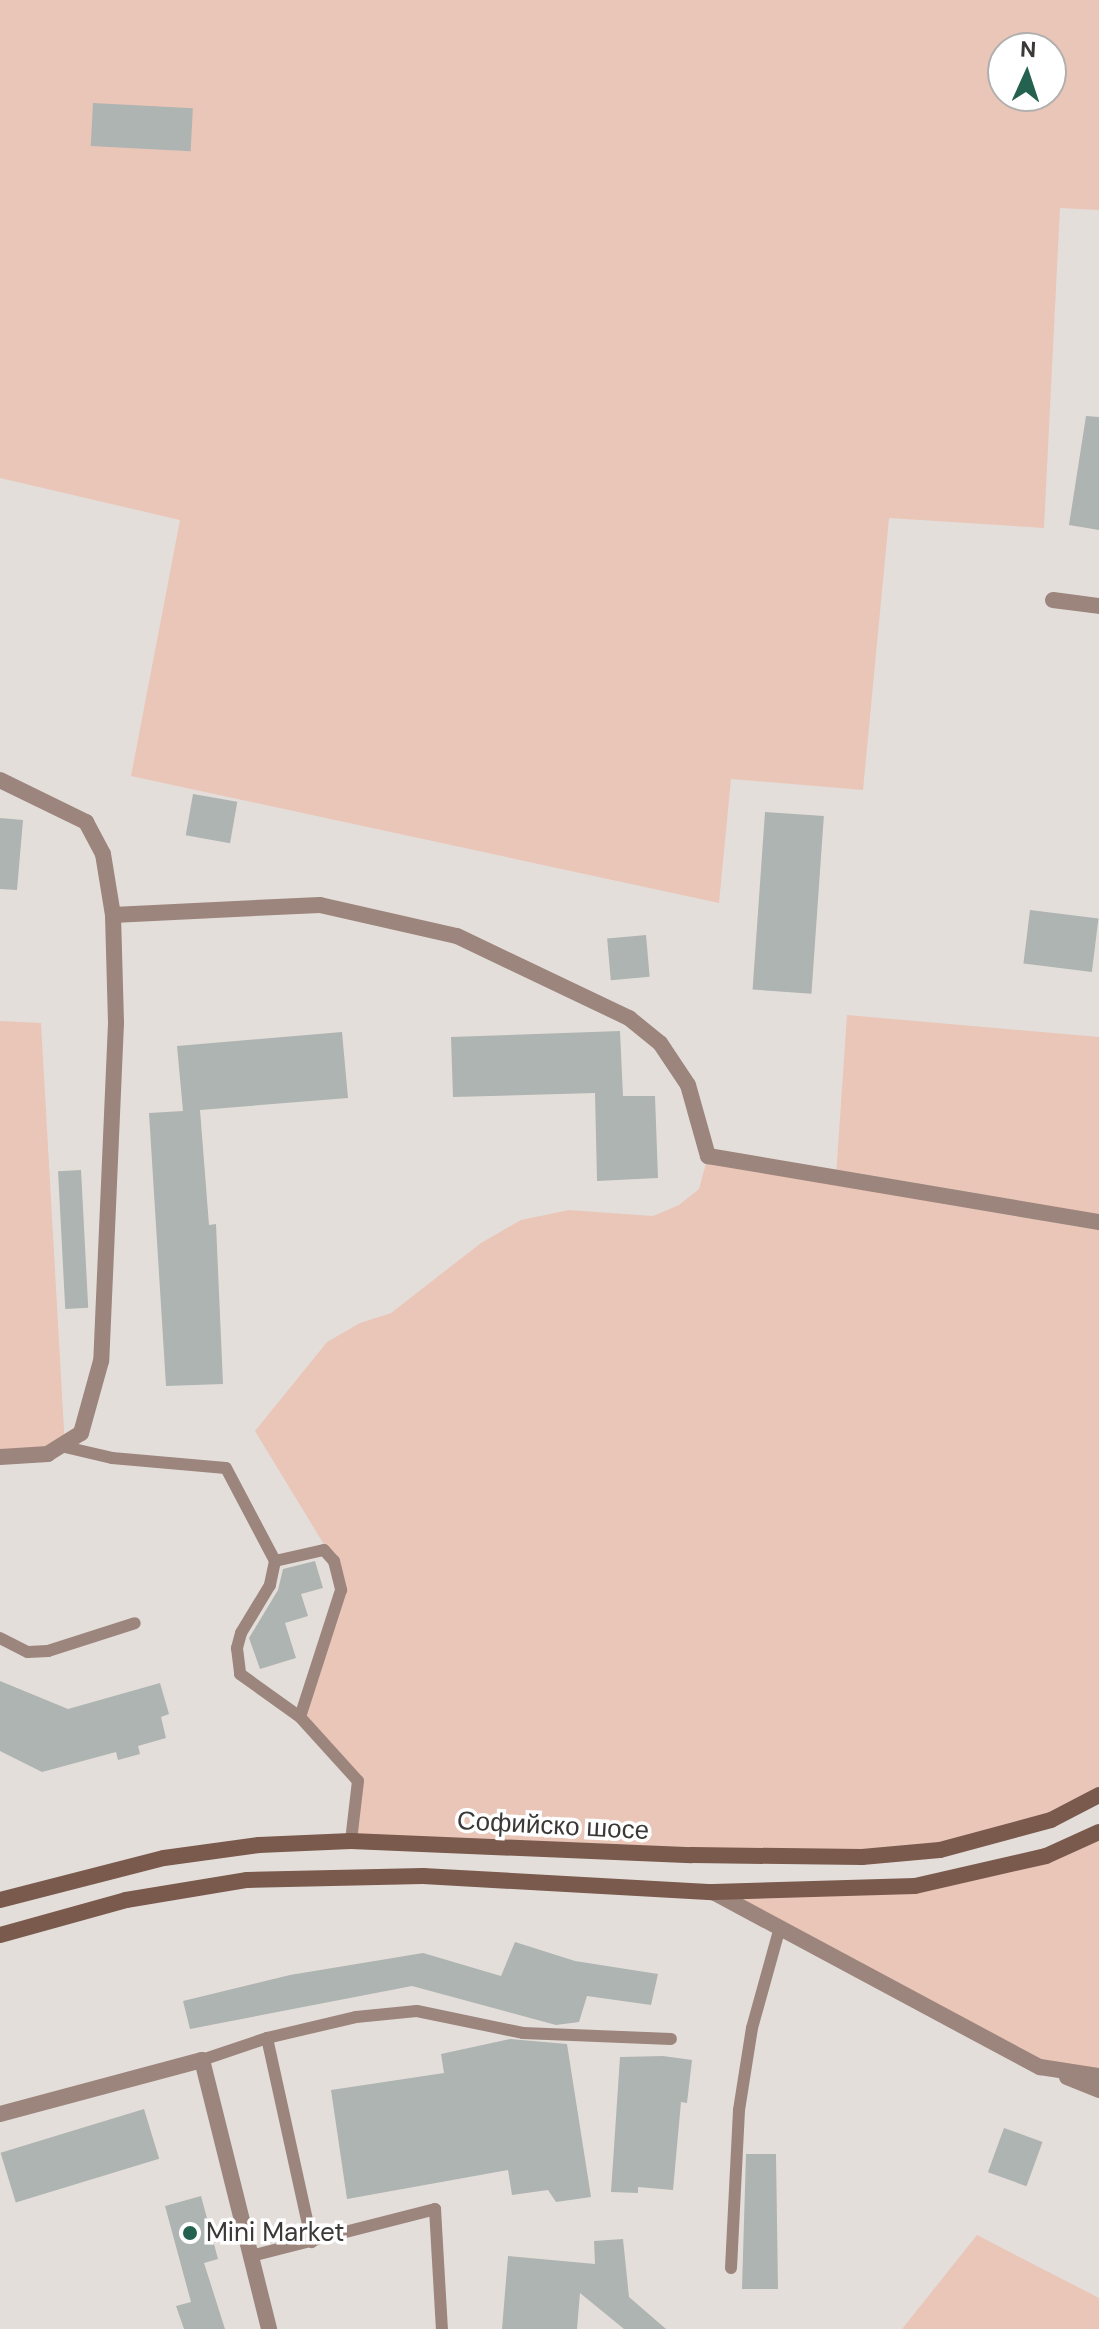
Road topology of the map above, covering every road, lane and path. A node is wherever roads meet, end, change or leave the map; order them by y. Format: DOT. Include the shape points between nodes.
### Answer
graph roads {
  1 [pos="1053,600"];
  2 [pos="1099,606"];
  3 [pos="0,780"];
  4 [pos="113,915"];
  5 [pos="1099,1222"];
  6 [pos="65,1447"];
  7 [pos="0,1457"];
  8 [pos="275,1561"];
  9 [pos="135,1623"];
  10 [pos="0,1638"];
  11 [pos="300,1717"];
  12 [pos="1099,1795"];
  13 [pos="1099,1832"];
  14 [pos="351,1841"];
  15 [pos="713,1892"];
  16 [pos="0,1900"];
  17 [pos="780,1927"];
  18 [pos="0,1935"];
  19 [pos="267,2038"];
  20 [pos="671,2039"];
  21 [pos="202,2060"];
  22 [pos="1040,2067"];
  23 [pos="1099,2076"];
  24 [pos="1099,2090"];
  25 [pos="0,2114"];
  26 [pos="312,2242"];
  27 [pos="251,2256"];
  28 [pos="731,2268"];
  29 [pos="269,2329"];
  30 [pos="442,2329"];
  1 -- 2 [label="street"];
  3 -- 4 [label="street" via="86,822 103,854"];
  4 -- 5 [label="street" via="320,905 457,936 629,1018 660,1043 688,1085 708,1156"];
  4 -- 6 [label="street" via="116,1023 101,1361 81,1433"];
  6 -- 7 [label="street"];
  6 -- 8 [label="lane" via="112,1458 226,1468"];
  8 -- 11 [label="lane" via="270,1585 241,1633 237,1661 240,1674"];
  8 -- 11 [label="lane" via="324,1550 334,1561 341,1590"];
  9 -- 10 [label="lane" via="48,1651 28,1652"];
  11 -- 14 [label="lane" via="358,1781"];
  12 -- 14 [label="main road, Софийско шосе" via="1051,1820 1002,1836 940,1850 862,1857 659,1855"];
  13 -- 15 [label="main road" via="1046,1856 915,1886"];
  14 -- 16 [label="main road, Софийско шосе" via="259,1845 164,1858"];
  15 -- 17 [label="street"];
  15 -- 18 [label="main road" via="423,1876 247,1880 126,1900"];
  17 -- 22 [label="street"];
  17 -- 28 [label="lane" via="752,2028 739,2110"];
  19 -- 20 [label="lane" via="356,2017 417,2011 523,2033"];
  19 -- 21 [label="lane"];
  19 -- 26 [label="lane"];
  21 -- 25 [label="street"];
  21 -- 27 [label="street"];
  22 -- 23 [label="street"];
  22 -- 24 [label="street"];
  26 -- 27 [label="lane"];
  26 -- 30 [label="lane" via="435,2209"];
  27 -- 29 [label="street"];
}
